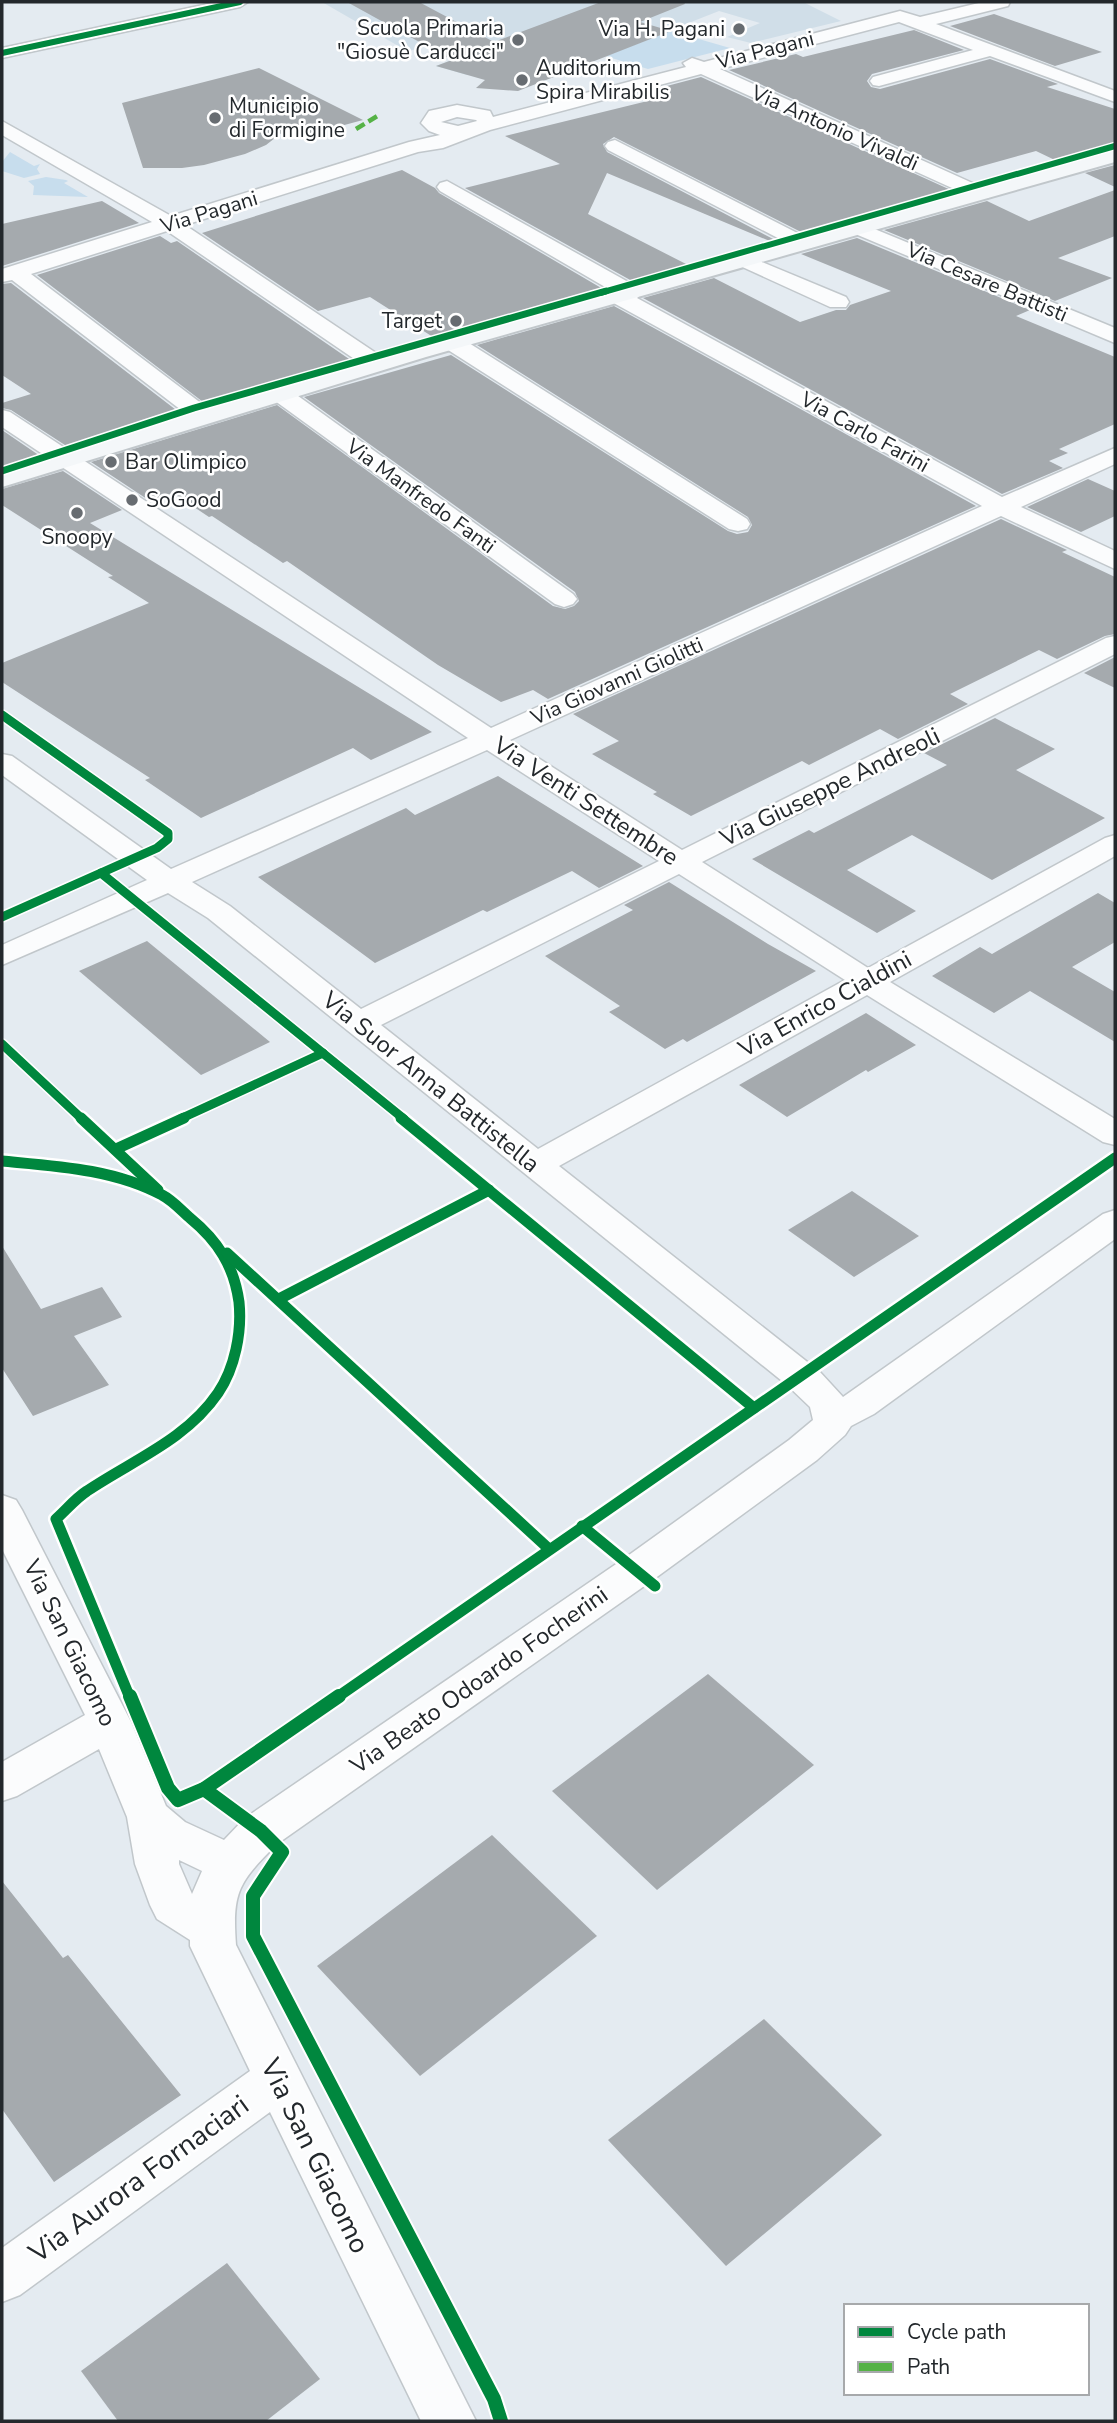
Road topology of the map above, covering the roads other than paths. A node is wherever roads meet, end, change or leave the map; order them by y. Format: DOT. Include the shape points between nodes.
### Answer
graph roads {
  1 [pos="240,2"];
  2 [pos="958,2"];
  3 [pos="1002,2"];
  4 [pos="897,15"];
  5 [pos="918,23"];
  6 [pos="988,51"];
  7 [pos="2,53"];
  8 [pos="695,64"];
  9 [pos="879,81"];
  10 [pos="1115,97"];
  11 [pos="484,120"];
  12 [pos="2,127"];
  13 [pos="438,128"];
  14 [pos="463,131"];
  15 [pos="416,146"];
  16 [pos="615,146"];
  17 [pos="1115,155"];
  18 [pos="447,187"];
  19 [pos="981,194"];
  20 [pos="170,224"];
  21 [pos="860,229"];
  22 [pos="804,244"];
  23 [pos="745,261"];
  24 [pos="8,274"];
  25 [pos="625,294"];
  26 [pos="838,302"];
  27 [pos="1115,336"];
  28 [pos="453,343"];
  29 [pos="377,364"];
  30 [pos="279,393"];
  31 [pos="202,415"];
  32 [pos="2,417"];
  33 [pos="1115,455"];
  34 [pos="63,459"];
  35 [pos="2,479"];
  36 [pos="1002,507"];
  37 [pos="738,524"];
  38 [pos="1115,561"];
  39 [pos="564,599"];
  40 [pos="1115,645"];
  41 [pos="489,739"];
  42 [pos="5,768"];
  43 [pos="1115,844"];
  44 [pos="681,861"];
  45 [pos="170,881"];
  46 [pos="2,956"];
  47 [pos="867,981"];
  48 [pos="357,1024"];
  49 [pos="1115,1134"];
  50 [pos="535,1164"];
  51 [pos="1115,1222"];
  52 [pos="832,1422"];
  53 [pos="2,1510"];
  54 [pos="110,1722"];
  55 [pos="2,1783"];
  56 [pos="149,1817"];
  57 [pos="229,1863"];
  58 [pos="212,1929"];
  59 [pos="277,2080"];
  60 [pos="2,2278"];
  61 [pos="434,2408"];
  1 -- 7 [label="street"];
  2 -- 4 [label="street, Via Pagani"];
  3 -- 5 [label="street"];
  4 -- 5 [label="street"];
  4 -- 8 [label="street, Via Pagani"];
  5 -- 6 [label="street"];
  6 -- 9 [label="street"];
  6 -- 10 [label="street"];
  8 -- 11 [label="street, Via Pagani"];
  8 -- 19 [label="street, Via Antonio Vivaldi"];
  11 -- 13 [label="street" via="464,111 441,114 430,121"];
  11 -- 14 [label="street, Via Pagani"];
  12 -- 20 [label="street"];
  13 -- 14 [label="street"];
  13 -- 15 [label="street"];
  14 -- 15 [label="street, Via Pagani" via="436,144"];
  15 -- 20 [label="street, Via Pagani"];
  16 -- 22 [label="street"];
  17 -- 19 [label="street"];
  18 -- 25 [label="street, Via Carlo Farini"];
  19 -- 21 [label="street"];
  20 -- 24 [label="street, Via Pagani"];
  20 -- 29 [label="street"];
  21 -- 22 [label="street"];
  21 -- 27 [label="street, Via Cesare Battisti"];
  22 -- 23 [label="street"];
  23 -- 25 [label="street"];
  23 -- 26 [label="street"];
  24 -- 31 [label="street"];
  25 -- 28 [label="street"];
  25 -- 36 [label="street, Via Carlo Farini"];
  28 -- 29 [label="street"];
  28 -- 37 [label="street"];
  29 -- 30 [label="street"];
  30 -- 31 [label="street"];
  30 -- 39 [label="street, Via Manfredo Fanti"];
  31 -- 34 [label="street"];
  32 -- 34 [label="street, Via Venti Settembre"];
  33 -- 36 [label="street, Via Giovanni Giolitti"];
  34 -- 35 [label="street"];
  34 -- 41 [label="street, Via Venti Settembre"];
  36 -- 38 [label="street, Via Carlo Farini"];
  36 -- 41 [label="street, Via Giovanni Giolitti"];
  40 -- 44 [label="street, Via Giuseppe Andreoli"];
  41 -- 44 [label="street, Via Venti Settembre"];
  41 -- 45 [label="street, Via Giovanni Giolitti"];
  42 -- 45 [label="street, Via Suor Anna Battistella"];
  43 -- 47 [label="street, Via Enrico Cialdini"];
  44 -- 47 [label="street, Via Venti Settembre"];
  44 -- 48 [label="street, Via Giuseppe Andreoli"];
  45 -- 46 [label="street, Via Giovanni Giolitti"];
  45 -- 48 [label="street, Via Suor Anna Battistella" via="219,912"];
  47 -- 49 [label="street, Via Venti Settembre"];
  47 -- 50 [label="street, Via Enrico Cialdini"];
  48 -- 50 [label="street, Via Suor Anna Battistella"];
  50 -- 52 [label="street, Via Suor Anna Battistella" via="823,1396 831,1406"];
  51 -- 52 [label="street, Via Beato Odoardo Focherini"];
  52 -- 57 [label="street, Via Beato Odoardo Focherini" via="803,1450 636,1571 261,1831"];
  53 -- 54 [label="street, Via San Giacomo"];
  54 -- 55 [label="street"];
  54 -- 56 [label="street, Via San Giacomo"];
  56 -- 57 [label="street, Via San Giacomo" via="169,1835"];
  56 -- 58 [label="street, Via San Giacomo" via="157,1864 173,1905"];
  57 -- 58 [label="street, Via San Giacomo" via="219,1877 210,1911"];
  58 -- 59 [label="street, Via San Giacomo" via="213,1947"];
  59 -- 60 [label="street, Via Aurora Fornaciari"];
  59 -- 61 [label="street, Via San Giacomo"];
}
